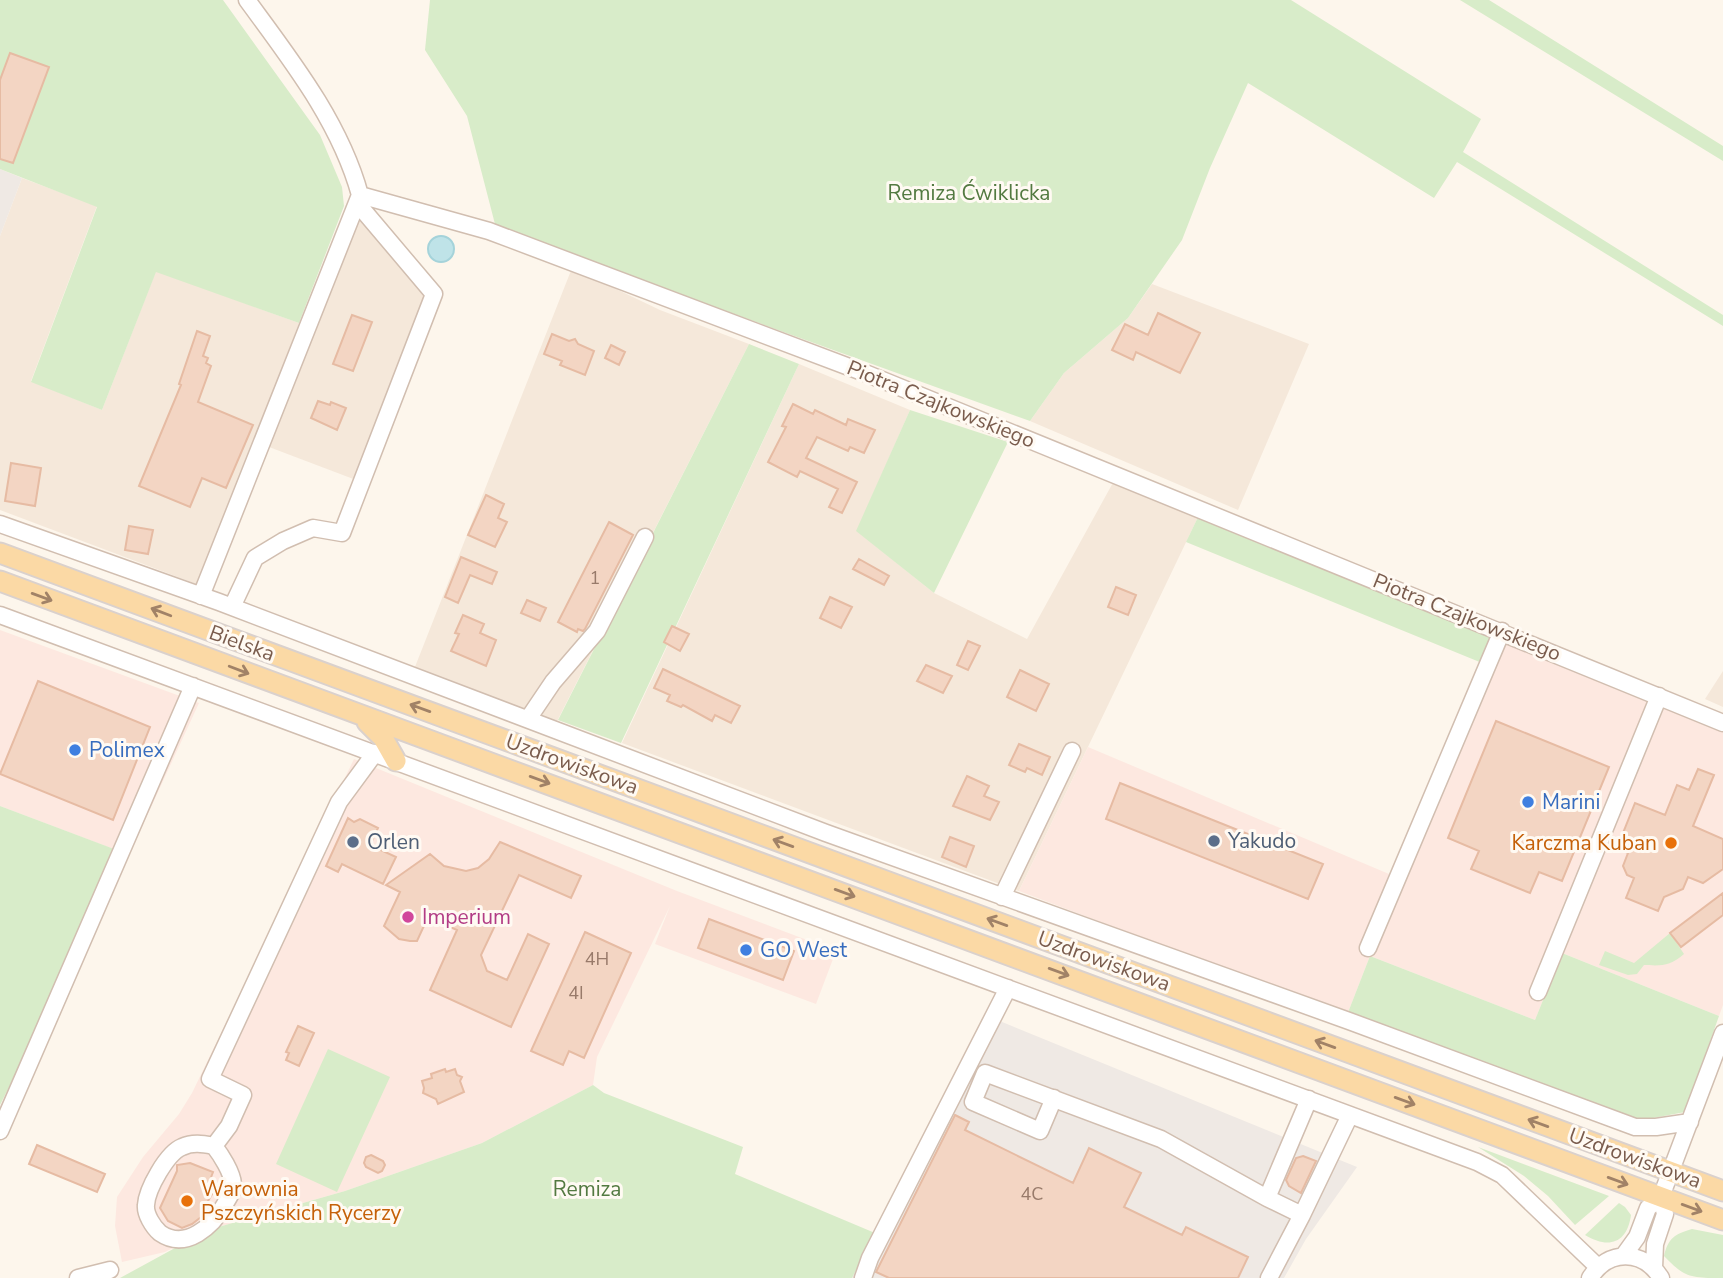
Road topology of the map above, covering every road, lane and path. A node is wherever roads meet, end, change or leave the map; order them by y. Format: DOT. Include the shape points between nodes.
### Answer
graph roads {
  1 [pos="247,0"];
  2 [pos="358,199"];
  3 [pos="0,524"];
  4 [pos="645,537"];
  5 [pos="0,553"];
  6 [pos="0,581"];
  7 [pos="201,596"];
  8 [pos="225,605"];
  9 [pos="0,615"];
  10 [pos="209,631"];
  11 [pos="1502,631"];
  12 [pos="193,687"];
  13 [pos="1659,696"];
  14 [pos="361,717"];
  15 [pos="528,719"];
  16 [pos="1723,723"];
  17 [pos="485,732"];
  18 [pos="1072,751"];
  19 [pos="375,753"];
  20 [pos="476,756"];
  21 [pos="396,761"];
  22 [pos="1002,897"];
  23 [pos="1368,948"];
  24 [pos="1008,988"];
  25 [pos="1538,992"];
  26 [pos="1723,1033"];
  27 [pos="1054,1098"];
  28 [pos="1309,1100"];
  29 [pos="1350,1115"];
  30 [pos="1690,1122"];
  31 [pos="0,1131"];
  32 [pos="214,1146"];
  33 [pos="1671,1172"];
  34 [pos="1723,1191"];
  35 [pos="1661,1197"];
  36 [pos="1267,1198"];
  37 [pos="1302,1215"];
  38 [pos="1723,1220"];
  39 [pos="1624,1255"];
  40 [pos="110,1270"];
  41 [pos="1594,1272"];
  42 [pos="1658,1273"];
  43 [pos="78,1278"];
  44 [pos="863,1278"];
  45 [pos="1269,1278"];
  1 -- 2 [label="street" via="293,63 335,133 351,164"];
  2 -- 7 [label="street"];
  2 -- 8 [label="street" via="435,294 342,533 313,528 283,541 256,558"];
  2 -- 11 [label="street, Piotra Czajkowskiego" via="489,232 865,373"];
  3 -- 7 [label="street"];
  4 -- 15 [label="street" via="597,631 553,681"];
  10 -- 5 [label="main road, Bielska, one-way"];
  6 -- 14 [label="main road, Bielska, one-way"];
  7 -- 8 [label="street"];
  8 -- 10 [label="street"];
  8 -- 15 [label="street"];
  9 -- 12 [label="street"];
  17 -- 10 [label="main road, Bielska, one-way"];
  11 -- 13 [label="street, Piotra Czajkowskiego"];
  11 -- 23 [label="street"];
  12 -- 19 [label="street"];
  12 -- 31 [label="street"];
  13 -- 16 [label="street, Piotra Czajkowskiego"];
  13 -- 25 [label="street"];
  14 -- 20 [label="main road, Bielska"];
  14 -- 21 [label="main road" via="383,738"];
  15 -- 22 [label="street"];
  33 -- 17 [label="main road, Uzdrowiskowa, one-way"];
  18 -- 22 [label="street"];
  19 -- 21 [label="street"];
  19 -- 32 [label="street" via="339,802 211,1079 243,1095"];
  20 -- 35 [label="main road, Uzdrowiskowa, one-way"];
  21 -- 24 [label="street"];
  22 -- 30 [label="street" via="1635,1127"];
  24 -- 28 [label="street"];
  24 -- 44 [label="street"];
  26 -- 30 [label="street"];
  27 -- 27 [label="street" via="985,1073 973,1102 1040,1130"];
  27 -- 36 [label="street" via="1161,1139"];
  28 -- 29 [label="street"];
  28 -- 36 [label="street"];
  29 -- 37 [label="street"];
  29 -- 41 [label="street" via="1502,1175"];
  30 -- 33 [label="street"];
  32 -- 32 [label="street" via="233,1184 221,1212 195,1236 184,1239 162,1234 148,1216 146,1204 157,1174 181,1147"];
  33 -- 34 [label="main road, Uzdrowiskowa"];
  33 -- 35 [label="street"];
  35 -- 38 [label="main road, Uzdrowiskowa, one-way"];
  35 -- 39 [label="street" via="1648,1208"];
  35 -- 42 [label="street" via="1665,1214 1655,1244"];
  36 -- 37 [label="street"];
  37 -- 45 [label="street"];
  39 -- 41 [label="street" via="1605,1261"];
  39 -- 42 [label="street" via="1646,1261"];
  40 -- 43 [label="street"];
}
